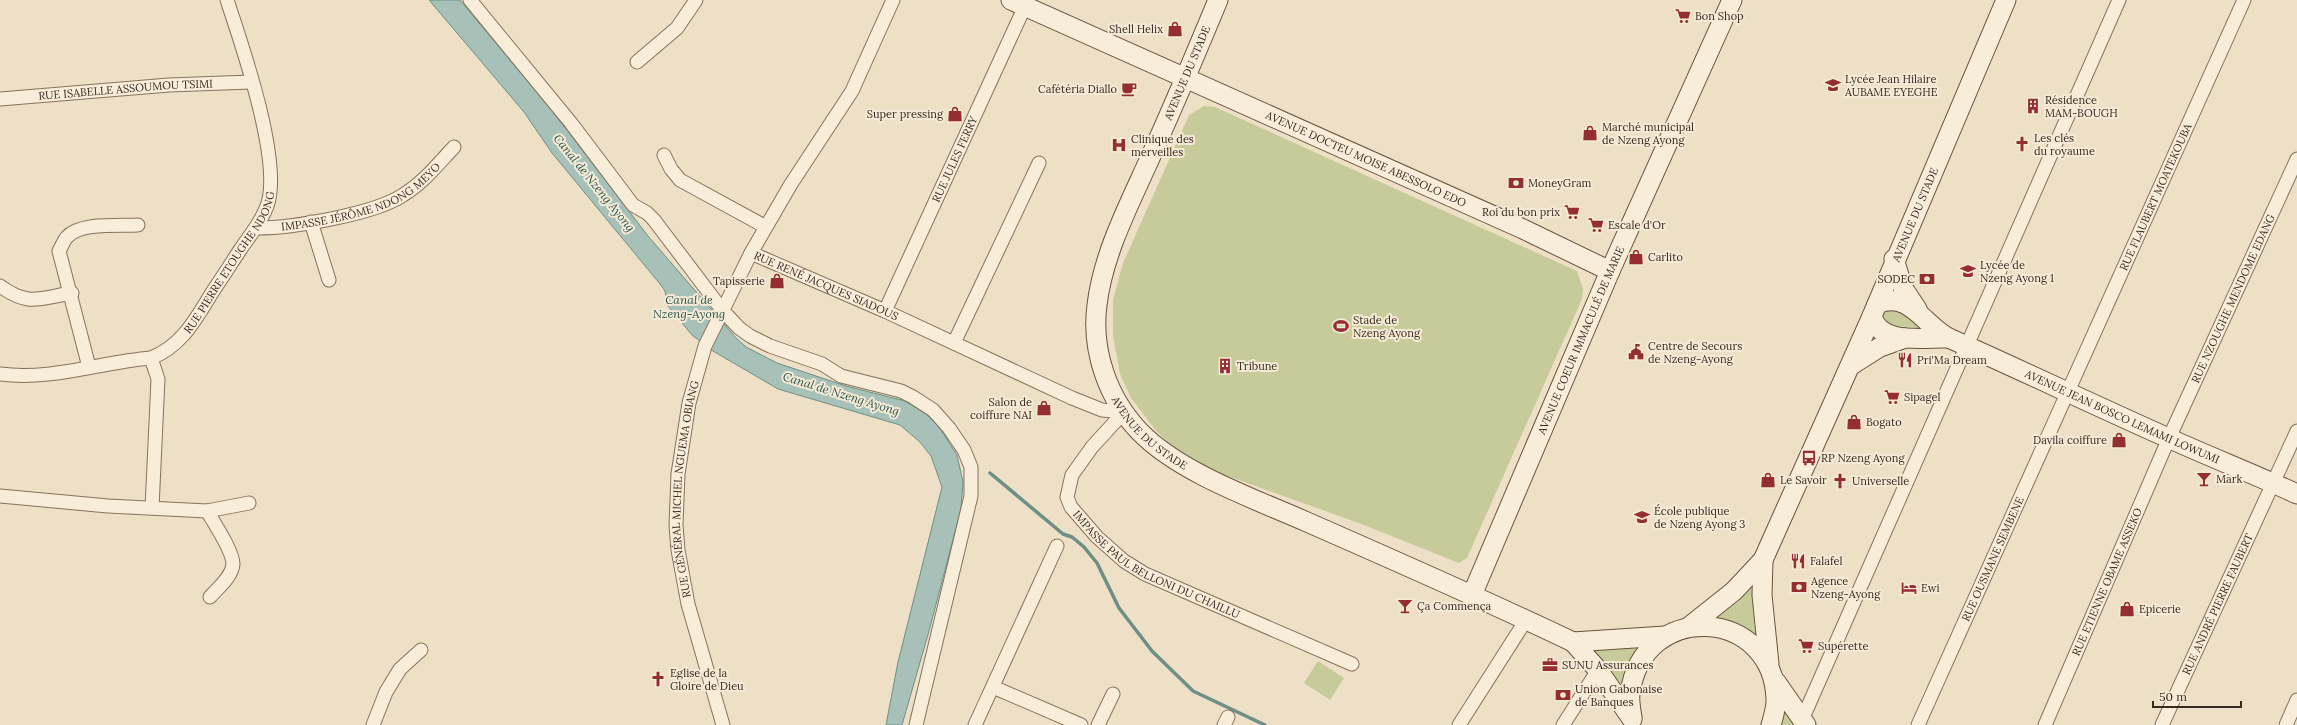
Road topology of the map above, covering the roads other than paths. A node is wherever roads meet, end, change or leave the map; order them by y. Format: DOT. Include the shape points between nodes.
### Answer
graph roads {
  1 [pos="226,0"];
  2 [pos="470,0"];
  3 [pos="696,0"];
  4 [pos="892,0"];
  5 [pos="1218,0"];
  6 [pos="1732,0"];
  7 [pos="2006,0"];
  8 [pos="2119,0"];
  9 [pos="2244,0"];
  10 [pos="1018,3"];
  11 [pos="637,62"];
  12 [pos="1185,79"];
  13 [pos="251,82"];
  14 [pos="0,99"];
  15 [pos="454,147"];
  16 [pos="664,155"];
  17 [pos="2297,159"];
  18 [pos="1039,163"];
  19 [pos="311,222"];
  20 [pos="138,224"];
  21 [pos="766,227"];
  22 [pos="258,228"];
  23 [pos="751,253"];
  24 [pos="1894,259"];
  25 [pos="1610,271"];
  26 [pos="329,280"];
  27 [pos="0,286"];
  28 [pos="72,293"];
  29 [pos="1874,310"];
  30 [pos="885,311"];
  31 [pos="722,314"];
  32 [pos="1923,317"];
  33 [pos="1908,337"];
  34 [pos="1948,338"];
  35 [pos="954,343"];
  36 [pos="1968,347"];
  37 [pos="151,358"];
  38 [pos="1850,366"];
  39 [pos="89,367"];
  40 [pos="0,374"];
  41 [pos="2068,393"];
  42 [pos="1124,412"];
  43 [pos="2297,430"];
  44 [pos="2169,438"];
  45 [pos="2274,483"];
  46 [pos="2297,494"];
  47 [pos="0,496"];
  48 [pos="249,503"];
  49 [pos="152,508"];
  50 [pos="207,511"];
  51 [pos="1057,546"];
  52 [pos="1763,560"];
  53 [pos="1472,595"];
  54 [pos="210,598"];
  55 [pos="1526,620"];
  56 [pos="1690,626"];
  57 [pos="1665,636"];
  58 [pos="1572,642"];
  59 [pos="421,650"];
  60 [pos="1352,664"];
  61 [pos="1598,670"];
  62 [pos="1772,673"];
  63 [pos="993,687"];
  64 [pos="1113,694"];
  65 [pos="2297,700"];
  66 [pos="1633,722"];
  67 [pos="1804,722"];
  68 [pos="373,725"];
  69 [pos="723,725"];
  70 [pos="916,725"];
  71 [pos="975,725"];
  72 [pos="1081,725"];
  73 [pos="1098,725"];
  74 [pos="1459,725"];
  75 [pos="1563,725"];
  76 [pos="1771,725"];
  77 [pos="1918,725"];
  78 [pos="2045,725"];
  79 [pos="2162,725"];
  80 [pos="2286,725"];
  1 -- 13 [label="street, RUE PIERRE ETOUGHE NDONG"];
  2 -- 31 [label="street" via="571,123 633,205 654,220"];
  3 -- 11 [label="street" via="677,28"];
  4 -- 21 [label="street, RUE RENÉ JACQUES SIADOUS" via="852,91"];
  5 -- 12 [label="main road, AVENUE DU STADE"];
  6 -- 25 [label="main road, AVENUE COEUR IMMACULÉ DE MARIE"];
  7 -- 24 [label="main road, AVENUE DU STADE"];
  8 -- 36 [label="street"];
  9 -- 41 [label="street, RUE FLAUBERT MOATEKOUBA"];
  10 -- 12 [label="main road, AVENUE DOCTEU MOISE ABESSOLO EDO"];
  10 -- 30 [label="street, RUE JULES FERRY"];
  12 -- 25 [label="main road, AVENUE DOCTEU MOISE ABESSOLO EDO" via="1523,229"];
  12 -- 42 [label="main road, AVENUE DU STADE" via="1105,265 1096,306 1097,348 1105,374"];
  13 -- 14 [label="street, RUE ISABELLE ASSOUMOU TSIMI" via="169,85"];
  13 -- 22 [label="street, RUE PIERRE ETOUGHE NDONG" via="271,166 268,205"];
  15 -- 19 [label="street, IMPASSE JÉRÔME NDONG MEYO" via="423,181 388,203"];
  16 -- 21 [label="street" via="674,174 686,185"];
  17 -- 44 [label="street, RUE NZOUGHE MENDOME EDANG"];
  18 -- 35 [label="street"];
  19 -- 22 [label="street, IMPASSE JÉRÔME NDONG MEYO" via="281,228"];
  19 -- 26 [label="street"];
  20 -- 28 [label="street" via="83,228 73,231 66,237 59,251"];
  21 -- 23 [label="street, RUE RENÉ JACQUES SIADOUS"];
  22 -- 37 [label="street, RUE PIERRE ETOUGHE NDONG" via="241,249 188,332 164,353"];
  23 -- 30 [label="street, RUE RENÉ JACQUES SIADOUS"];
  23 -- 31 [label="street"];
  24 -- 29 [label="main road, AVENUE DU STADE"];
  24 -- 32 [label="main road" via="1903,288"];
  25 -- 53 [label="main road, AVENUE COEUR IMMACULÉ DE MARIE"];
  27 -- 28 [label="street" via="17,298 27,300"];
  28 -- 39 [label="street"];
  29 -- 32 [label="main road" via="1884,301 1900,301"];
  29 -- 33 [label="main road" via="1877,328 1892,336"];
  29 -- 38 [label="main road, AVENUE DU STADE"];
  30 -- 35 [label="street, RUE RENÉ JACQUES SIADOUS"];
  31 -- 69 [label="street, RUE GÉNÉRAL MICHEL NGUEMA OBIANG" via="705,346 684,430 678,474 676,525 688,604"];
  31 -- 70 [label="street" via="739,328 770,346 822,364 850,379 901,391 913,397 940,418 964,450 971,467 971,496"];
  32 -- 34 [label="main road"];
  33 -- 34 [label="main road"];
  33 -- 38 [label="main road" via="1880,348"];
  34 -- 36 [label="main road, AVENUE JEAN BOSCO LEMAMI LOWUMI"];
  35 -- 42 [label="street, RUE RENÉ JACQUES SIADOUS" via="1072,398 1102,410"];
  36 -- 41 [label="main road, AVENUE JEAN BOSCO LEMAMI LOWUMI"];
  36 -- 67 [label="street"];
  37 -- 39 [label="street, RUE PIERRE ETOUGHE NDONG"];
  37 -- 49 [label="street" via="158,378"];
  38 -- 52 [label="main road, AVENUE DU STADE"];
  39 -- 40 [label="street, RUE PIERRE ETOUGHE NDONG" via="40,376 18,377"];
  41 -- 44 [label="main road, AVENUE JEAN BOSCO LEMAMI LOWUMI"];
  41 -- 77 [label="street, RUE OUSMANE SEMBENE"];
  42 -- 53 [label="main road, AVENUE DU STADE" via="1140,432 1170,457 1236,490"];
  42 -- 60 [label="street, IMPASSE PAUL BELLONI DU CHAILLU" via="1092,447 1068,484 1066,497 1071,507 1097,537 1124,561 1144,574"];
  43 -- 45 [label="street, RUE ANDRÉ PIERRE FAUBERT"];
  44 -- 45 [label="main road, AVENUE JEAN BOSCO LEMAMI LOWUMI"];
  44 -- 78 [label="street, RUE ETIENNE OBAME ASSEKO"];
  45 -- 46 [label="main road, AVENUE JEAN BOSCO LEMAMI LOWUMI"];
  45 -- 79 [label="street, RUE ANDRÉ PIERRE FAUBERT"];
  47 -- 49 [label="street"];
  48 -- 50 [label="street"];
  49 -- 50 [label="street"];
  50 -- 54 [label="street" via="232,556 233,566 227,578"];
  51 -- 63 [label="street"];
  52 -- 56 [label="main road" via="1734,591"];
  52 -- 62 [label="main road" via="1762,595"];
  53 -- 55 [label="main road, AVENUE DU STADE"];
  55 -- 58 [label="main road, AVENUE DU STADE"];
  55 -- 74 [label="street"];
  56 -- 57 [label="main road"];
  56 -- 62 [label="main road" via="1714,626 1737,633 1756,647"];
  57 -- 58 [label="main road"];
  57 -- 66 [label="main road" via="1647,651 1634,672 1629,695"];
  58 -- 61 [label="main road"];
  59 -- 68 [label="street" via="400,669 386,692"];
  61 -- 66 [label="main road"];
  61 -- 75 [label="street"];
  62 -- 67 [label="main road"];
  62 -- 76 [label="main road" via="1776,702"];
  63 -- 71 [label="street"];
  63 -- 72 [label="street"];
  64 -- 73 [label="street"];
  65 -- 80 [label="street"];
}
